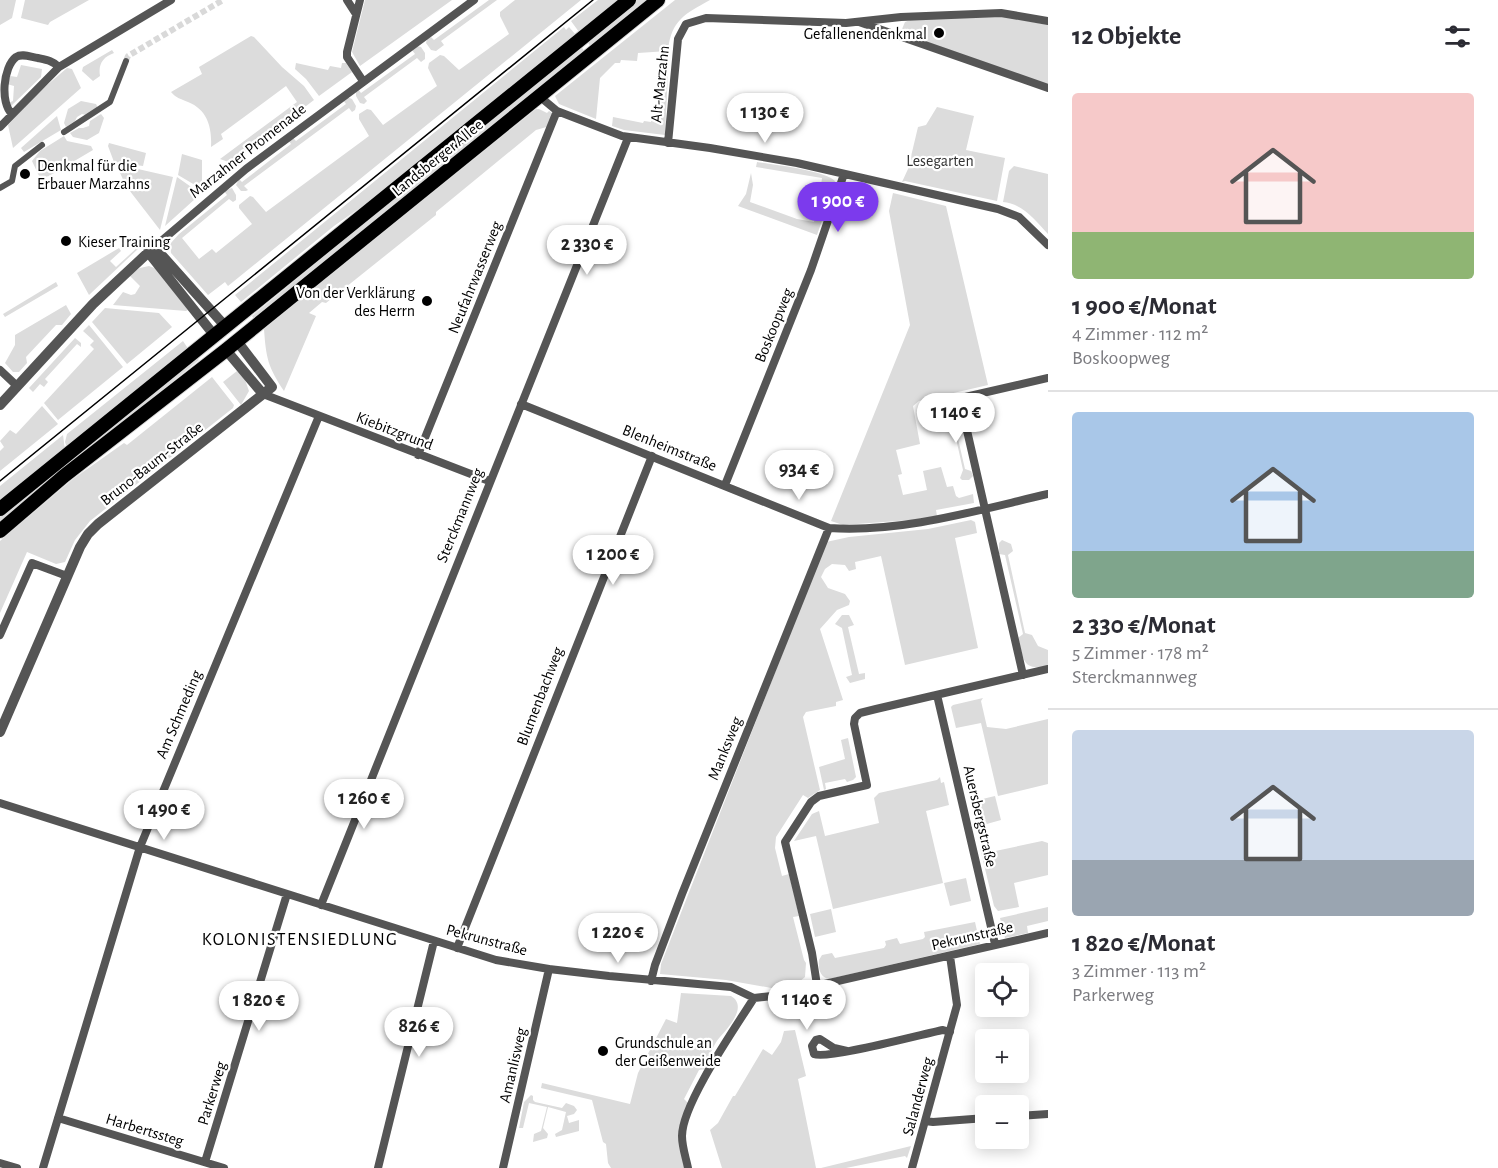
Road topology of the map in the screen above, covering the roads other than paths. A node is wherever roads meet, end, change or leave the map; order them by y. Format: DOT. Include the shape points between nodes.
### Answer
graph roads {
  1 [pos="171,0"];
  2 [pos="348,0"];
  3 [pos="360,0"];
  4 [pos="474,0"];
  5 [pos="629,0"];
  6 [pos="658,0"];
  7 [pos="356,14"];
  8 [pos="901,17"];
  9 [pos="1048,21"];
  10 [pos="859,22"];
  11 [pos="896,35"];
  12 [pos="126,61"];
  13 [pos="59,67"];
  14 [pos="363,81"];
  15 [pos="1048,88"];
  16 [pos="540,95"];
  17 [pos="557,111"];
  18 [pos="12,114"];
  19 [pos="0,127"];
  20 [pos="64,132"];
  21 [pos="628,138"];
  22 [pos="668,143"];
  23 [pos="42,145"];
  24 [pos="844,174"];
  25 [pos="0,188"];
  26 [pos="1048,245"];
  27 [pos="150,250"];
  28 [pos="225,326"];
  29 [pos="214,335"];
  30 [pos="237,340"];
  31 [pos="226,350"];
  32 [pos="0,370"];
  33 [pos="1048,378"];
  34 [pos="17,386"];
  35 [pos="267,391"];
  36 [pos="521,404"];
  37 [pos="0,405"];
  38 [pos="319,416"];
  39 [pos="418,455"];
  40 [pos="652,456"];
  41 [pos="489,481"];
  42 [pos="725,485"];
  43 [pos="1048,494"];
  44 [pos="0,509"];
  45 [pos="985,509"];
  46 [pos="829,528"];
  47 [pos="0,531"];
  48 [pos="67,576"];
  49 [pos="0,635"];
  50 [pos="1048,669"];
  51 [pos="1023,675"];
  52 [pos="937,695"];
  53 [pos="0,732"];
  54 [pos="0,803"];
  55 [pos="140,847"];
  56 [pos="287,894"];
  57 [pos="321,905"];
  58 [pos="1048,933"];
  59 [pos="434,941"];
  60 [pos="995,944"];
  61 [pos="457,948"];
  62 [pos="950,956"];
  63 [pos="549,969"];
  64 [pos="651,981"];
  65 [pos="817,985"];
  66 [pos="754,998"];
  67 [pos="950,1032"];
  68 [pos="846,1052"];
  69 [pos="1048,1114"];
  70 [pos="1029,1115"];
  71 [pos="58,1118"];
  72 [pos="975,1119"];
  73 [pos="925,1121"];
  74 [pos="205,1162"];
  75 [pos="0,1163"];
  76 [pos="17,1168"];
  77 [pos="43,1168"];
  78 [pos="224,1168"];
  79 [pos="378,1168"];
  80 [pos="503,1168"];
  81 [pos="688,1168"];
  82 [pos="912,1168"];
  1 -- 13 [label="street"];
  2 -- 7 [label="street"];
  3 -- 7 [label="street"];
  4 -- 14 [label="street, Marzahner Promenade"];
  5 -- 28 [label="main road, Landsberger Allee"];
  6 -- 16 [label="main road, Landsberger Allee"];
  7 -- 14 [label="street" via="347,57"];
  8 -- 9 [label="street, Alt-Marzahn" via="1001,13"];
  8 -- 10 [label="street, Alt-Marzahn"];
  8 -- 11 [label="street"];
  10 -- 11 [label="street, Alt-Marzahn"];
  10 -- 22 [label="street, Alt-Marzahn" via="706,18 686,24 678,39"];
  11 -- 15 [label="street, Alt-Marzahn"];
  12 -- 20 [label="street" via="110,102"];
  13 -- 18 [label="street"];
  13 -- 18 [label="street" via="28,56 15,58 3,98"];
  14 -- 27 [label="street, Marzahner Promenade" via="230,181"];
  16 -- 17 [label="street"];
  16 -- 30 [label="main road, Landsberger Allee"];
  17 -- 21 [label="street"];
  17 -- 39 [label="street, Neufahrwasserweg"];
  18 -- 19 [label="street"];
  21 -- 22 [label="street"];
  21 -- 36 [label="street, Sterckmannweg"];
  22 -- 24 [label="street"];
  23 -- 25 [label="street" via="15,166 12,181"];
  24 -- 26 [label="street" via="1010,213"];
  24 -- 42 [label="street, Boskoopweg" via="811,270"];
  27 -- 28 [label="street" via="158,251"];
  27 -- 29 [label="street"];
  27 -- 34 [label="street, Marzahner Promenade"];
  28 -- 29 [label="main road, Landsberger Allee"];
  28 -- 30 [label="main road"];
  29 -- 31 [label="main road"];
  29 -- 44 [label="main road, Landsberger Allee"];
  30 -- 31 [label="main road, Landsberger Allee"];
  30 -- 35 [label="street, Kiebitzgrund"];
  31 -- 35 [label="street, Kiebitzgrund"];
  31 -- 47 [label="main road, Landsberger Allee"];
  32 -- 34 [label="street"];
  33 -- 45 [label="street" via="960,400"];
  34 -- 37 [label="street, Marzahner Promenade"];
  35 -- 38 [label="street, Kiebitzgrund"];
  35 -- 48 [label="street, Bruno-Baum-Straße" via="98,524 80,547"];
  36 -- 40 [label="street, Blenheimstraße"];
  36 -- 41 [label="street, Sterckmannweg"];
  38 -- 39 [label="street, Kiebitzgrund"];
  38 -- 55 [label="street, Am Schmeding"];
  39 -- 41 [label="street, Kiebitzgrund"];
  40 -- 42 [label="street, Blenheimstraße"];
  40 -- 61 [label="street, Blumenbachweg"];
  41 -- 57 [label="street, Sterckmannweg"];
  42 -- 46 [label="street, Blenheimstraße"];
  43 -- 45 [label="street, Blenheimstraße"];
  45 -- 46 [label="street, Blenheimstraße" via="925,522"];
  45 -- 51 [label="street"];
  46 -- 64 [label="street, Manksweg"];
  48 -- 49 [label="street" via="32,562"];
  48 -- 53 [label="street, Bruno-Baum-Straße"];
  50 -- 51 [label="street"];
  51 -- 52 [label="street"];
  52 -- 60 [label="street, Auersbergstraße"];
  52 -- 65 [label="street" via="860,713 854,724 867,785 819,796 785,842"];
  54 -- 55 [label="street, Pekrunstraße"];
  55 -- 56 [label="street, Pekrunstraße"];
  55 -- 71 [label="street, Am Schmeding"];
  56 -- 57 [label="street, Pekrunstraße"];
  56 -- 74 [label="street, Parkerweg"];
  57 -- 59 [label="street, Pekrunstraße"];
  58 -- 60 [label="street, Pekrunstraße"];
  59 -- 61 [label="street, Pekrunstraße"];
  59 -- 79 [label="street"];
  60 -- 62 [label="street, Pekrunstraße"];
  61 -- 63 [label="street, Pekrunstraße" via="496,960"];
  62 -- 65 [label="street, Pekrunstraße"];
  62 -- 67 [label="street, Salanderweg" via="957,1005"];
  63 -- 64 [label="street, Pekrunstraße"];
  63 -- 80 [label="street, Amanlisweg"];
  64 -- 66 [label="street, Pekrunstraße" via="731,987"];
  65 -- 66 [label="street, Pekrunstraße"];
  66 -- 81 [label="street" via="684,1120 682,1137"];
  67 -- 68 [label="street, Salanderweg" via="943,1030"];
  67 -- 73 [label="street, Salanderweg"];
  69 -- 70 [label="street"];
  71 -- 74 [label="street, Harbertssteg"];
  71 -- 77 [label="street, Am Schmeding"];
  72 -- 73 [label="street"];
  73 -- 82 [label="street, Salanderweg"];
  74 -- 78 [label="street, Harbertssteg"];
  75 -- 76 [label="street"];
}
